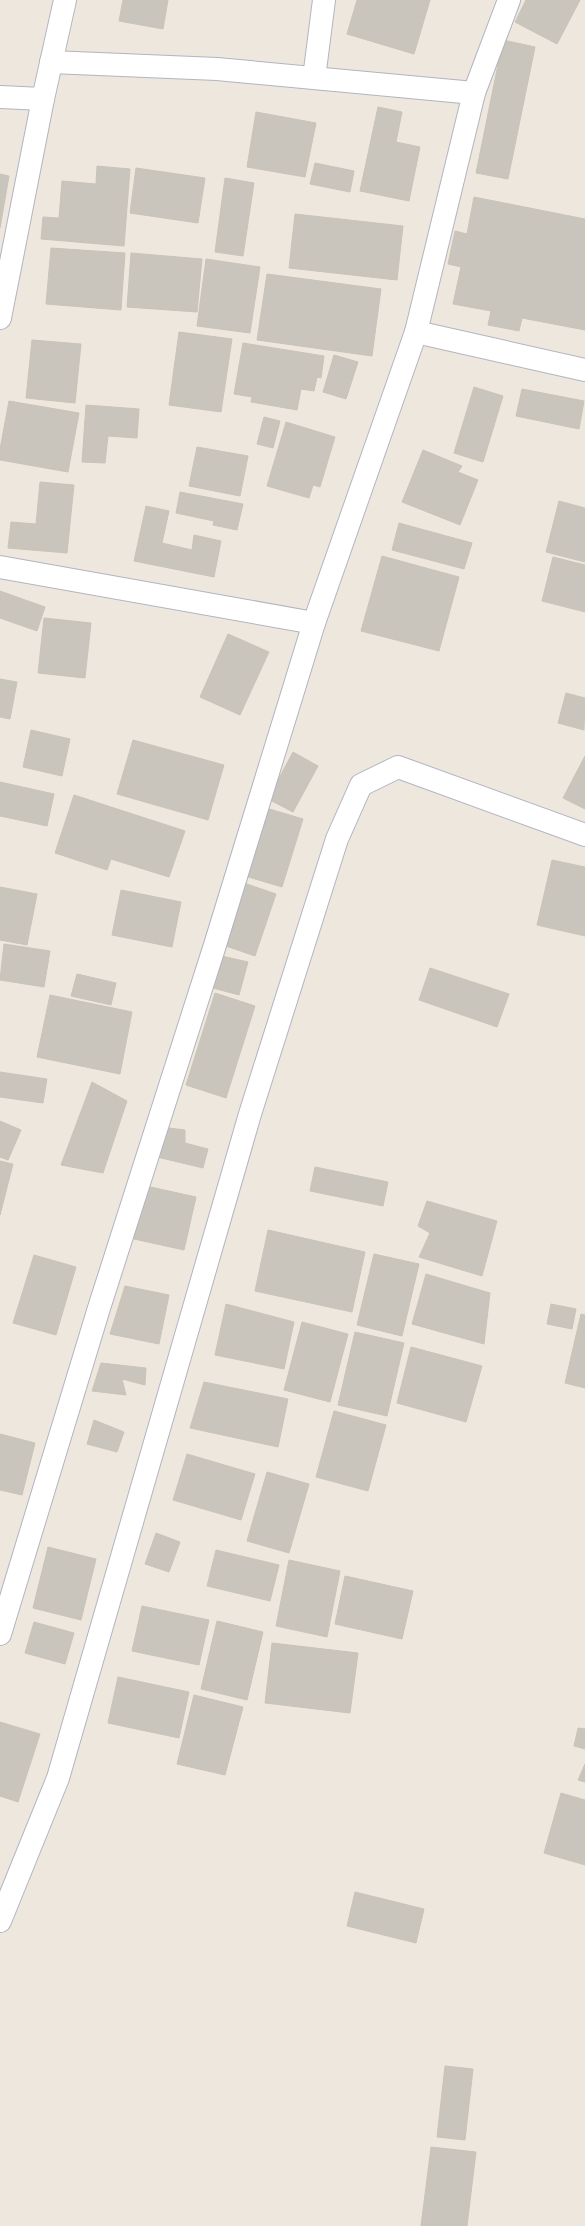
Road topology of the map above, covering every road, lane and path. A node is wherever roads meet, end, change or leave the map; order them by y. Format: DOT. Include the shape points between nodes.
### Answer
graph roads {
  1 [pos="65,0"];
  2 [pos="324,0"];
  3 [pos="509,0"];
  4 [pos="51,62"];
  5 [pos="314,78"];
  6 [pos="474,93"];
  7 [pos="0,97"];
  8 [pos="43,99"];
  9 [pos="0,318"];
  10 [pos="416,332"];
  11 [pos="585,370"];
  12 [pos="0,567"];
  13 [pos="314,622"];
  14 [pos="585,835"];
  15 [pos="0,1634"];
  16 [pos="0,1922"];
  1 -- 4 [label="street"];
  2 -- 5 [label="street"];
  3 -- 6 [label="street"];
  4 -- 5 [label="street" via="217,69"];
  4 -- 8 [label="street"];
  5 -- 6 [label="street"];
  6 -- 10 [label="street"];
  7 -- 8 [label="street"];
  8 -- 9 [label="street"];
  10 -- 11 [label="street"];
  10 -- 13 [label="street"];
  12 -- 13 [label="street"];
  13 -- 15 [label="street" via="215,945 99,1308"];
  14 -- 16 [label="street" via="398,767 361,785 337,839 250,1114 58,1778"];
}
